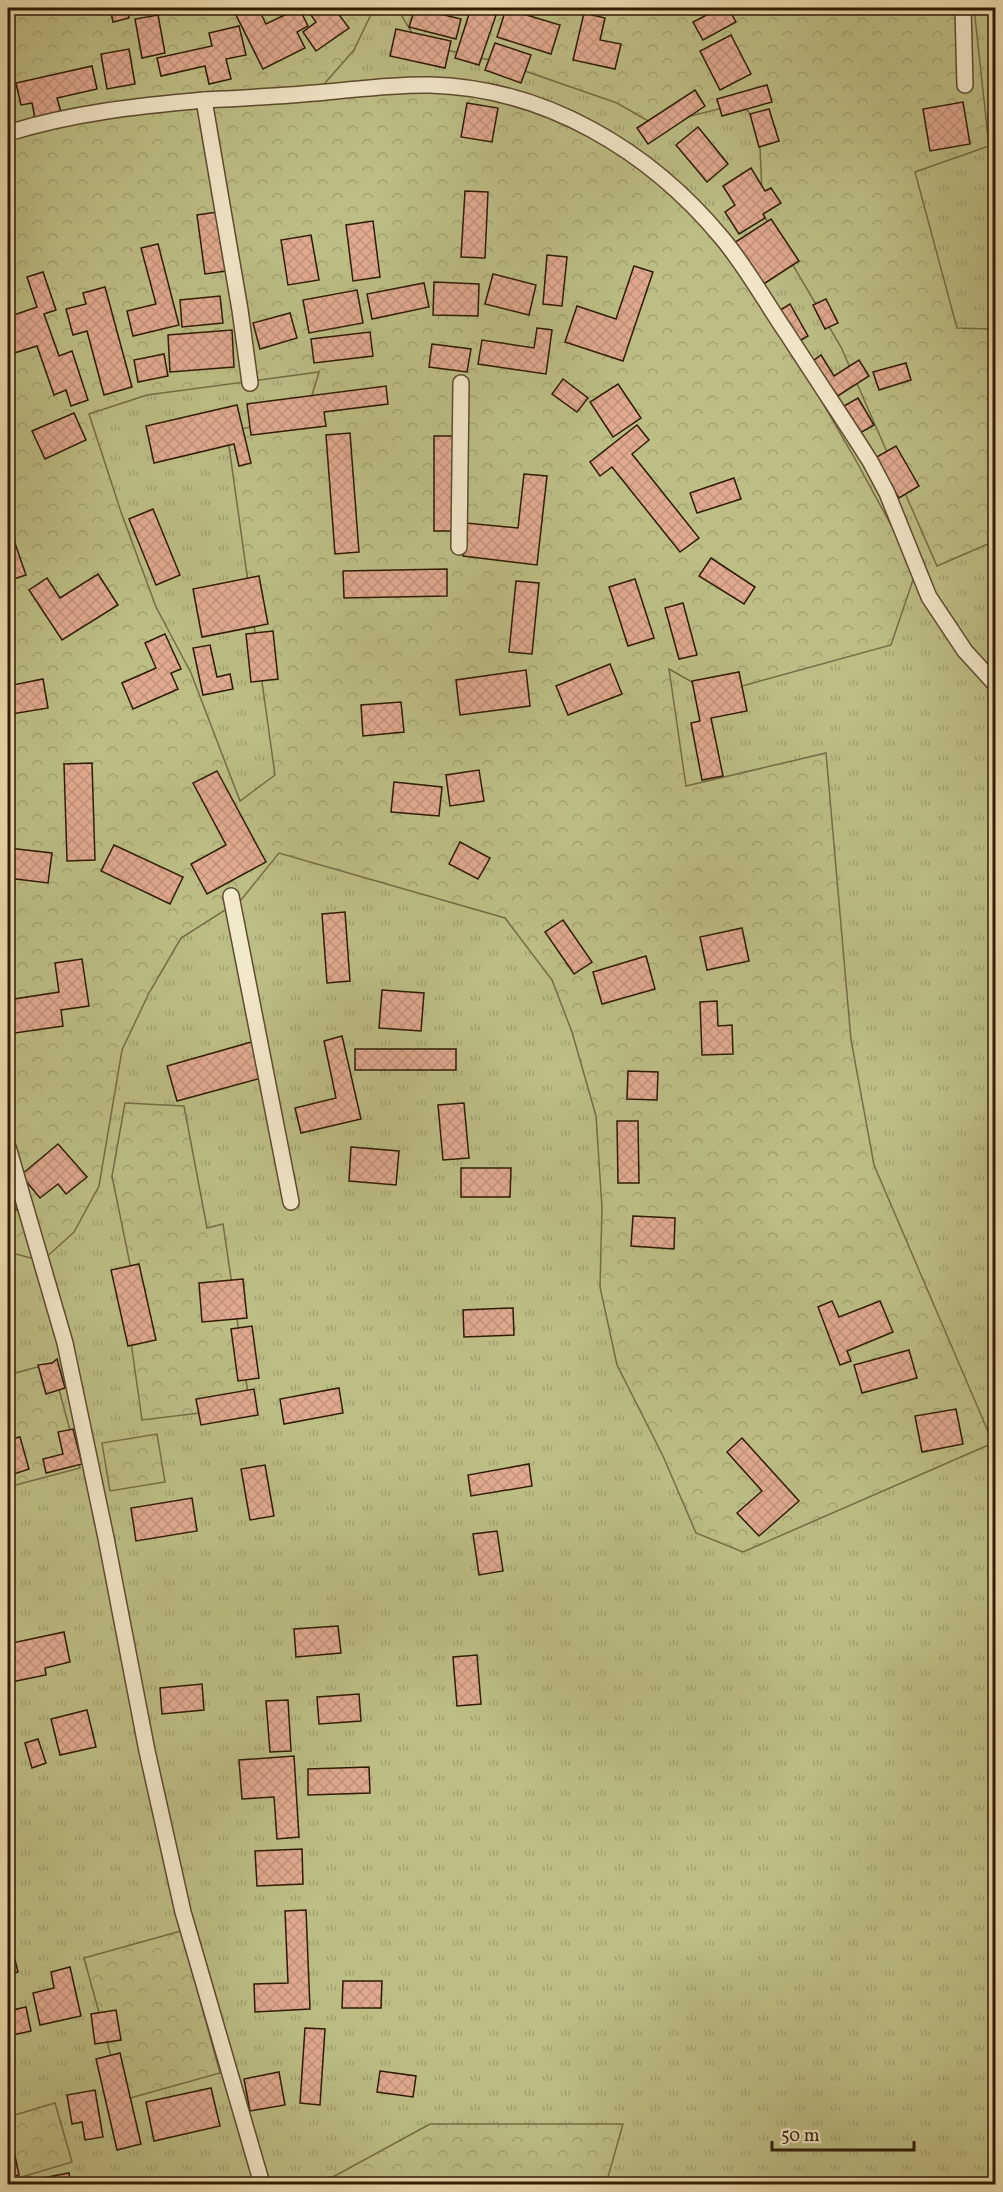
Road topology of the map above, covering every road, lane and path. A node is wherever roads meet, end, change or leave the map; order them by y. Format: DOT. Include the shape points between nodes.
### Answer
graph roads {
  1 [pos="963,8"];
  2 [pos="966,85"];
  3 [pos="204,100"];
  4 [pos="8,133"];
  5 [pos="250,383"];
  6 [pos="461,383"];
  7 [pos="459,547"];
  8 [pos="996,686"];
  9 [pos="231,896"];
  10 [pos="8,1147"];
  11 [pos="291,1202"];
  12 [pos="262,2184"];
  1 -- 2 [label="street"];
  3 -- 4 [label="street" via="76,115"];
  3 -- 5 [label="street"];
  3 -- 8 [label="street" via="430,85 485,91 517,97 565,115 632,154 704,217 740,263 870,461 929,597 965,651"];
  6 -- 7 [label="street"];
  9 -- 11 [label="street"];
  10 -- 12 [label="street" via="65,1343 183,1912"];
}
